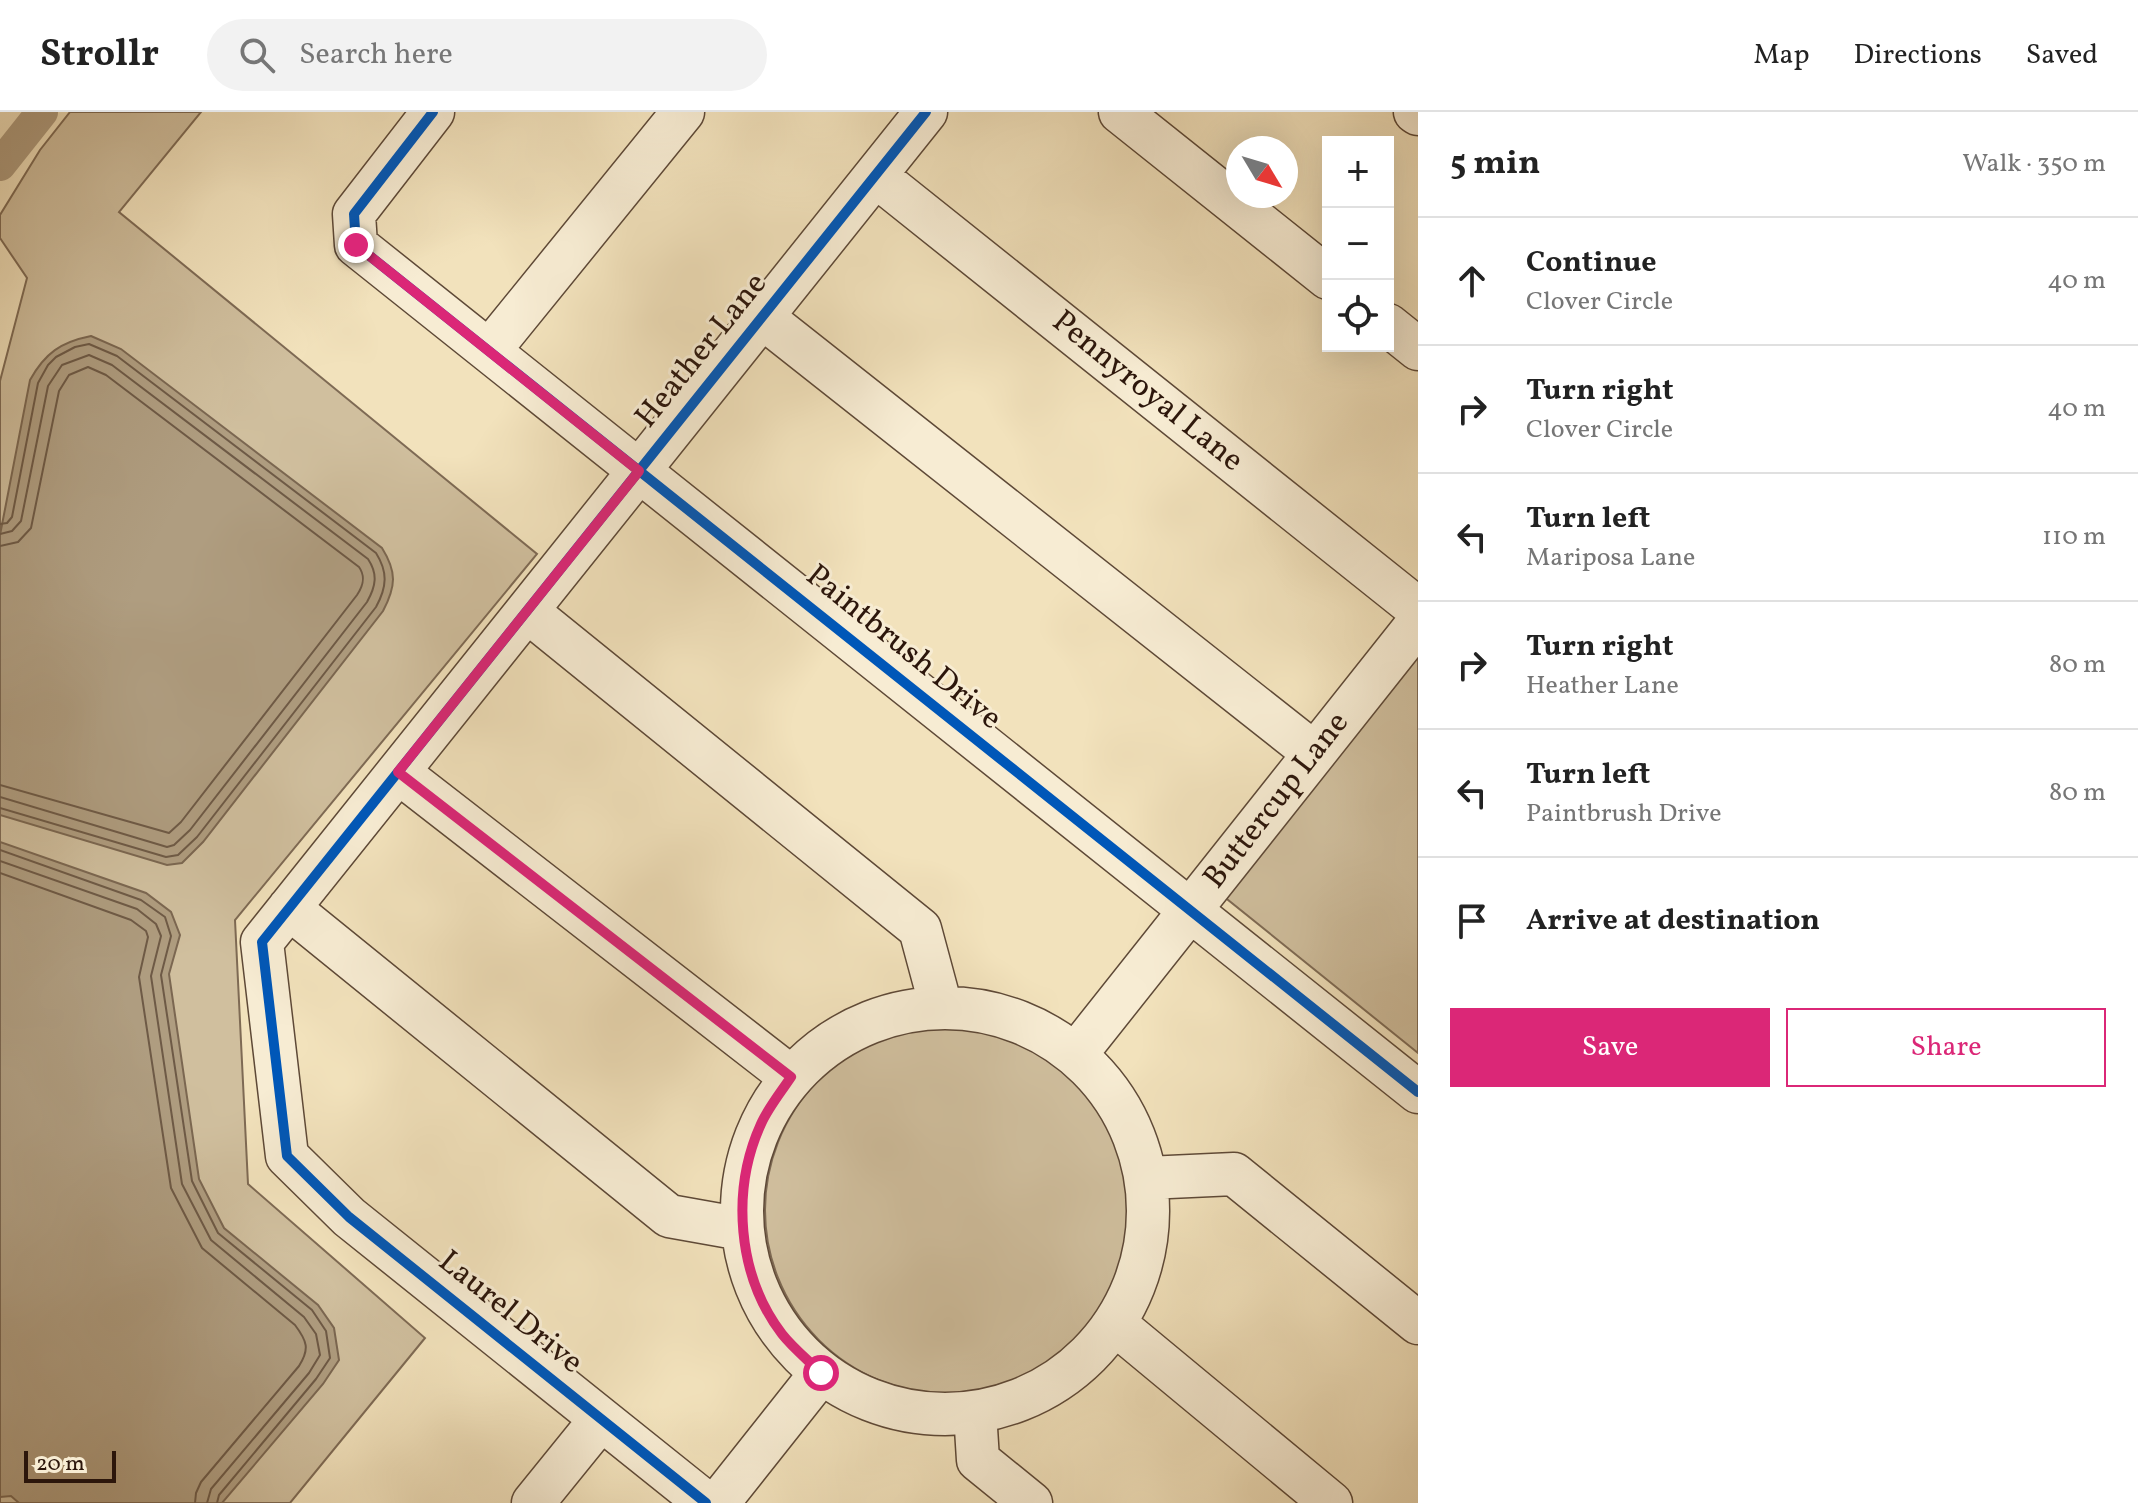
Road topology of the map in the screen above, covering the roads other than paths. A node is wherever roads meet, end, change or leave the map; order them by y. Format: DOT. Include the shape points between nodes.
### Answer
graph roads {
  1 [pos="433,112"];
  2 [pos="683,112"];
  3 [pos="926,112"];
  4 [pos="1120,112"];
  5 [pos="876,176"];
  6 [pos="1322,273"];
  7 [pos="762,317"];
  8 [pos="1394,330"];
  9 [pos="1418,349"];
  10 [pos="489,351"];
  11 [pos="639,471"];
  12 [pos="1418,609"];
  13 [pos="527,611"];
  14 [pos="1418,623"];
  15 [pos="1314,753"];
  16 [pos="398,772"];
  17 [pos="289,908"];
  18 [pos="1190,910"];
  19 [pos="941,1007"];
  20 [pos="1076,1054"];
  21 [pos="791,1077"];
  22 [pos="1418,1092"];
  23 [pos="287,1156"];
  24 [pos="1147,1178"];
  25 [pos="742,1229"];
  26 [pos="1418,1323"];
  27 [pos="1115,1324"];
  28 [pos="821,1373"];
  29 [pos="975,1412"];
  30 [pos="601,1419"];
  31 [pos="533,1503"];
  32 [pos="706,1503"];
  33 [pos="718,1503"];
  34 [pos="1031,1503"];
  35 [pos="1331,1503"];
  1 -- 10 [label="street, Paintbrush Drive" via="354,214 356,245"];
  2 -- 10 [label="street"];
  3 -- 5 [label="street, Heather Lane"];
  4 -- 6 [label="street"];
  5 -- 7 [label="street, Heather Lane"];
  5 -- 12 [label="street, Pennyroyal Lane"];
  7 -- 11 [label="street, Heather Lane"];
  7 -- 15 [label="street"];
  8 -- 9 [label="street"];
  10 -- 11 [label="street, Paintbrush Drive"];
  11 -- 13 [label="street, Heather Lane"];
  11 -- 18 [label="street, Paintbrush Drive"];
  13 -- 16 [label="street, Heather Lane"];
  13 -- 19 [label="street" via="920,929"];
  14 -- 15 [label="street, Buttercup Lane"];
  15 -- 18 [label="street, Buttercup Lane"];
  16 -- 17 [label="street, Heather Lane"];
  16 -- 21 [label="street"];
  17 -- 23 [label="street, Heather Lane" via="262,942"];
  17 -- 25 [label="street" via="669,1216"];
  18 -- 20 [label="street, Buttercup Lane"];
  18 -- 22 [label="street, Paintbrush Drive"];
  19 -- 20 [label="street" via="1013,1018"];
  19 -- 21 [label="street" via="885,1016 834,1040"];
  20 -- 24 [label="street" via="1123,1110"];
  21 -- 25 [label="street" via="761,1123 745,1175"];
  23 -- 30 [label="street, Laurel Drive" via="349,1217"];
  24 -- 26 [label="street" via="1234,1174"];
  24 -- 27 [label="street" via="1148,1229 1137,1278"];
  25 -- 28 [label="street" via="754,1284 782,1333"];
  27 -- 29 [label="street" via="1077,1366 1030,1396"];
  27 -- 35 [label="street"];
  28 -- 29 [label="street" via="894,1409 934,1415"];
  28 -- 33 [label="street"];
  29 -- 34 [label="street" via="978,1460"];
  30 -- 31 [label="street"];
  30 -- 32 [label="street, Laurel Drive"];
}
